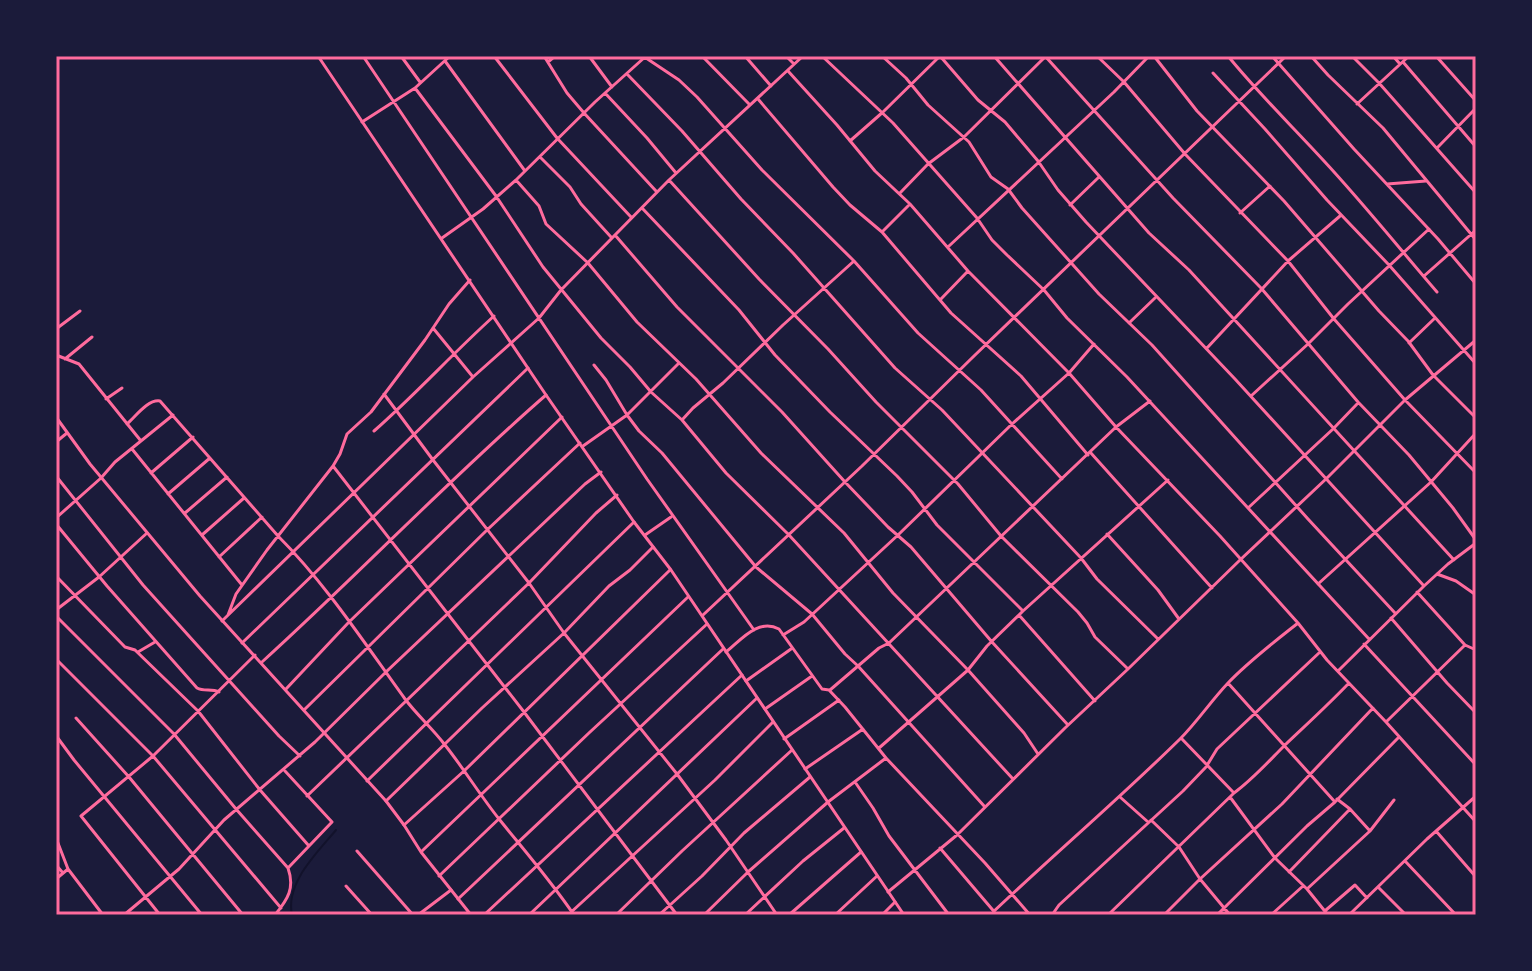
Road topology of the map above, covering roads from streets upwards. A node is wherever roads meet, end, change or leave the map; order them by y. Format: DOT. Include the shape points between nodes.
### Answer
graph roads {
  1 [pos="318,56"];
  2 [pos="363,56"];
  3 [pos="401,56"];
  4 [pos="494,56"];
  5 [pos="544,56"];
  6 [pos="555,56"];
  7 [pos="589,56"];
  8 [pos="644,56"];
  9 [pos="702,56"];
  10 [pos="745,56"];
  11 [pos="786,56"];
  12 [pos="803,56"];
  13 [pos="822,56"];
  14 [pos="882,56"];
  15 [pos="940,56"];
  16 [pos="994,56"];
  17 [pos="1045,56"];
  18 [pos="1097,56"];
  19 [pos="1152,56"];
  20 [pos="1228,56"];
  21 [pos="1272,56"];
  22 [pos="1286,56"];
  23 [pos="1311,56"];
  24 [pos="1352,56"];
  25 [pos="1393,56"];
  26 [pos="1409,56"];
  27 [pos="1436,56"];
  28 [pos="448,58"];
  29 [pos="548,62"];
  30 [pos="1278,63"];
  31 [pos="1402,63"];
  32 [pos="794,64"];
  33 [pos="788,71"];
  34 [pos="1213,73"];
  35 [pos="627,74"];
  36 [pos="1018,82"];
  37 [pos="1124,82"];
  38 [pos="421,83"];
  39 [pos="1379,83"];
  40 [pos="911,85"];
  41 [pos="771,86"];
  42 [pos="612,87"];
  43 [pos="1253,87"];
  44 [pos="415,88"];
  45 [pos="605,93"];
  46 [pos="758,99"];
  47 [pos="1239,101"];
  48 [pos="1476,101"];
  49 [pos="394,102"];
  50 [pos="1357,104"];
  51 [pos="750,106"];
  52 [pos="1476,108"];
  53 [pos="991,111"];
  54 [pos="1094,111"];
  55 [pos="883,112"];
  56 [pos="584,113"];
  57 [pos="362,122"];
  58 [pos="1458,126"];
  59 [pos="1212,127"];
  60 [pos="726,128"];
  61 [pos="964,137"];
  62 [pos="1065,137"];
  63 [pos="557,138"];
  64 [pos="850,141"];
  65 [pos="1476,147"];
  66 [pos="1437,148"];
  67 [pos="700,151"];
  68 [pos="1185,154"];
  69 [pos="540,157"];
  70 [pos="1038,161"];
  71 [pos="928,164"];
  72 [pos="525,171"];
  73 [pos="676,173"];
  74 [pos="1099,177"];
  75 [pos="516,180"];
  76 [pos="669,180"];
  77 [pos="1157,181"];
  78 [pos="1426,181"];
  79 [pos="1387,184"];
  80 [pos="1270,186"];
  81 [pos="1008,189"];
  82 [pos="657,192"];
  83 [pos="900,193"];
  84 [pos="1476,193"];
  85 [pos="496,196"];
  86 [pos="910,204"];
  87 [pos="1070,205"];
  88 [pos="642,208"];
  89 [pos="1128,209"];
  90 [pos="1240,213"];
  91 [pos="1341,215"];
  92 [pos="472,217"];
  93 [pos="632,218"];
  94 [pos="977,218"];
  95 [pos="1429,229"];
  96 [pos="1476,230"];
  97 [pos="882,232"];
  98 [pos="1471,234"];
  99 [pos="613,236"];
  100 [pos="1100,236"];
  101 [pos="442,238"];
  102 [pos="1317,238"];
  103 [pos="1476,240"];
  104 [pos="949,246"];
  105 [pos="1404,252"];
  106 [pos="1450,253"];
  107 [pos="854,261"];
  108 [pos="1288,261"];
  109 [pos="588,263"];
  110 [pos="1071,263"];
  111 [pos="1389,265"];
  112 [pos="968,271"];
  113 [pos="1424,276"];
  114 [pos="470,280"];
  115 [pos="1476,284"];
  116 [pos="1261,288"];
  117 [pos="824,289"];
  118 [pos="561,290"];
  119 [pos="1044,290"];
  120 [pos="1362,291"];
  121 [pos="1437,292"];
  122 [pos="1157,296"];
  123 [pos="940,300"];
  124 [pos="80,311"];
  125 [pos="795,315"];
  126 [pos="494,316"];
  127 [pos="1014,317"];
  128 [pos="1436,317"];
  129 [pos="539,318"];
  130 [pos="1234,319"];
  131 [pos="1334,319"];
  132 [pos="1129,323"];
  133 [pos="433,328"];
  134 [pos="56,329"];
  135 [pos="92,337"];
  136 [pos="1476,340"];
  137 [pos="511,341"];
  138 [pos="764,342"];
  139 [pos="1409,343"];
  140 [pos="987,344"];
  141 [pos="1094,344"];
  142 [pos="1308,344"];
  143 [pos="1207,348"];
  144 [pos="1465,349"];
  145 [pos="454,353"];
  146 [pos="56,355"];
  147 [pos="65,359"];
  148 [pos="679,363"];
  149 [pos="1476,364"];
  150 [pos="594,365"];
  151 [pos="529,367"];
  152 [pos="737,368"];
  153 [pos="959,370"];
  154 [pos="1281,370"];
  155 [pos="1069,373"];
  156 [pos="1433,375"];
  157 [pos="473,377"];
  158 [pos="122,388"];
  159 [pos="651,392"];
  160 [pos="384,394"];
  161 [pos="710,394"];
  162 [pos="546,395"];
  163 [pos="1251,396"];
  164 [pos="106,399"];
  165 [pos="1041,399"];
  166 [pos="930,400"];
  167 [pos="1405,400"];
  168 [pos="1150,401"];
  169 [pos="1358,402"];
  170 [pos="397,411"];
  171 [pos="173,415"];
  172 [pos="627,415"];
  173 [pos="56,417"];
  174 [pos="562,417"];
  175 [pos="1476,418"];
  176 [pos="682,420"];
  177 [pos="127,424"];
  178 [pos="1012,424"];
  179 [pos="612,425"];
  180 [pos="1379,426"];
  181 [pos="1116,427"];
  182 [pos="901,428"];
  183 [pos="1333,429"];
  184 [pos="374,431"];
  185 [pos="67,433"];
  186 [pos="1476,433"];
  187 [pos="414,435"];
  188 [pos="193,437"];
  189 [pos="142,441"];
  190 [pos="56,442"];
  191 [pos="581,444"];
  192 [pos="132,449"];
  193 [pos="1353,451"];
  194 [pos="982,452"];
  195 [pos="1457,452"];
  196 [pos="1089,453"];
  197 [pos="875,454"];
  198 [pos="1305,454"];
  199 [pos="210,458"];
  200 [pos="433,460"];
  201 [pos="333,466"];
  202 [pos="601,472"];
  203 [pos="151,473"];
  204 [pos="1476,473"];
  205 [pos="56,476"];
  206 [pos="227,477"];
  207 [pos="101,478"];
  208 [pos="1327,478"];
  209 [pos="1062,479"];
  210 [pos="1168,480"];
  211 [pos="955,481"];
  212 [pos="1275,481"];
  213 [pos="845,482"];
  214 [pos="1431,482"];
  215 [pos="451,483"];
  216 [pos="354,493"];
  217 [pos="168,494"];
  218 [pos="617,495"];
  219 [pos="244,498"];
  220 [pos="76,501"];
  221 [pos="1405,505"];
  222 [pos="470,507"];
  223 [pos="1033,507"];
  224 [pos="1138,507"];
  225 [pos="1296,507"];
  226 [pos="1248,508"];
  227 [pos="818,509"];
  228 [pos="924,509"];
  229 [pos="185,513"];
  230 [pos="673,516"];
  231 [pos="262,517"];
  232 [pos="372,518"];
  233 [pos="56,521"];
  234 [pos="634,522"];
  235 [pos="487,530"];
  236 [pos="1270,532"];
  237 [pos="1376,532"];
  238 [pos="147,533"];
  239 [pos="1107,534"];
  240 [pos="202,535"];
  241 [pos="645,535"];
  242 [pos="789,535"];
  243 [pos="898,535"];
  244 [pos="278,536"];
  245 [pos="1001,536"];
  246 [pos="391,540"];
  247 [pos="1475,545"];
  248 [pos="653,547"];
  249 [pos="293,552"];
  250 [pos="508,556"];
  251 [pos="120,557"];
  252 [pos="219,557"];
  253 [pos="1081,558"];
  254 [pos="1345,559"];
  255 [pos="1240,560"];
  256 [pos="1454,560"];
  257 [pos="868,562"];
  258 [pos="973,562"];
  259 [pos="410,564"];
  260 [pos="756,567"];
  261 [pos="671,570"];
  262 [pos="1437,574"];
  263 [pos="312,575"];
  264 [pos="56,576"];
  265 [pos="99,577"];
  266 [pos="529,583"];
  267 [pos="1318,584"];
  268 [pos="242,585"];
  269 [pos="1051,586"];
  270 [pos="1424,586"];
  271 [pos="428,588"];
  272 [pos="839,588"];
  273 [pos="947,588"];
  274 [pos="1212,588"];
  275 [pos="1417,592"];
  276 [pos="728,593"];
  277 [pos="1476,595"];
  278 [pos="74,597"];
  279 [pos="688,597"];
  280 [pos="331,599"];
  281 [pos="545,607"];
  282 [pos="56,610"];
  283 [pos="1023,611"];
  284 [pos="1395,613"];
  285 [pos="812,614"];
  286 [pos="228,615"];
  287 [pos="447,615"];
  288 [pos="1019,615"];
  289 [pos="56,616"];
  290 [pos="702,616"];
  291 [pos="917,616"];
  292 [pos="1391,618"];
  293 [pos="1179,620"];
  294 [pos="222,621"];
  295 [pos="349,622"];
  296 [pos="1298,623"];
  297 [pos="707,624"];
  298 [pos="754,630"];
  299 [pos="564,633"];
  300 [pos="783,635"];
  301 [pos="1159,639"];
  302 [pos="1369,639"];
  303 [pos="468,641"];
  304 [pos="155,642"];
  305 [pos="992,642"];
  306 [pos="242,643"];
  307 [pos="889,643"];
  308 [pos="1364,644"];
  309 [pos="1465,645"];
  310 [pos="367,647"];
  311 [pos="792,648"];
  312 [pos="725,650"];
  313 [pos="1476,650"];
  314 [pos="138,652"];
  315 [pos="1320,652"];
  316 [pos="255,655"];
  317 [pos="582,656"];
  318 [pos="56,659"];
  319 [pos="262,662"];
  320 [pos="487,664"];
  321 [pos="858,666"];
  322 [pos="1128,669"];
  323 [pos="968,670"];
  324 [pos="387,671"];
  325 [pos="1338,671"];
  326 [pos="1438,672"];
  327 [pos="742,675"];
  328 [pos="812,676"];
  329 [pos="601,679"];
  330 [pos="746,681"];
  331 [pos="230,682"];
  332 [pos="1228,683"];
  333 [pos="1349,683"];
  334 [pos="505,688"];
  335 [pos="286,689"];
  336 [pos="829,690"];
  337 [pos="219,692"];
  338 [pos="937,696"];
  339 [pos="1413,696"];
  340 [pos="757,698"];
  341 [pos="839,700"];
  342 [pos="407,701"];
  343 [pos="1095,701"];
  344 [pos="620,703"];
  345 [pos="1373,708"];
  346 [pos="765,709"];
  347 [pos="304,710"];
  348 [pos="198,711"];
  349 [pos="524,712"];
  350 [pos="1256,713"];
  351 [pos="1476,713"];
  352 [pos="76,718"];
  353 [pos="773,722"];
  354 [pos="1386,722"];
  355 [pos="426,723"];
  356 [pos="910,723"];
  357 [pos="1068,725"];
  358 [pos="639,727"];
  359 [pos="863,729"];
  360 [pos="324,732"];
  361 [pos="174,734"];
  362 [pos="542,735"];
  363 [pos="57,737"];
  364 [pos="1399,737"];
  365 [pos="1181,738"];
  366 [pos="784,739"];
  367 [pos="445,745"];
  368 [pos="1285,745"];
  369 [pos="879,748"];
  370 [pos="792,750"];
  371 [pos="659,752"];
  372 [pos="1038,754"];
  373 [pos="153,756"];
  374 [pos="300,756"];
  375 [pos="346,758"];
  376 [pos="886,758"];
  377 [pos="560,760"];
  378 [pos="1476,765"];
  379 [pos="1206,767"];
  380 [pos="805,769"];
  381 [pos="284,770"];
  382 [pos="464,771"];
  383 [pos="677,774"];
  384 [pos="1309,774"];
  385 [pos="129,777"];
  386 [pos="810,777"];
  387 [pos="1013,779"];
  388 [pos="367,781"];
  389 [pos="855,782"];
  390 [pos="578,786"];
  391 [pos="260,790"];
  392 [pos="482,794"];
  393 [pos="1232,795"];
  394 [pos="307,796"];
  395 [pos="1476,796"];
  396 [pos="106,797"];
  397 [pos="1120,797"];
  398 [pos="694,799"];
  399 [pos="1394,800"];
  400 [pos="386,801"];
  401 [pos="1336,801"];
  402 [pos="828,802"];
  403 [pos="985,807"];
  404 [pos="1463,807"];
  405 [pos="597,808"];
  406 [pos="236,809"];
  407 [pos="1350,809"];
  408 [pos="499,819"];
  409 [pos="1149,821"];
  410 [pos="1476,822"];
  411 [pos="713,823"];
  412 [pos="404,825"];
  413 [pos="844,827"];
  414 [pos="1254,829"];
  415 [pos="214,830"];
  416 [pos="1370,831"];
  417 [pos="1436,831"];
  418 [pos="615,832"];
  419 [pos="957,835"];
  420 [pos="56,838"];
  421 [pos="519,842"];
  422 [pos="309,846"];
  423 [pos="1179,847"];
  424 [pos="731,848"];
  425 [pos="940,848"];
  426 [pos="357,851"];
  427 [pos="421,852"];
  428 [pos="861,852"];
  429 [pos="192,854"];
  430 [pos="634,856"];
  431 [pos="1275,858"];
  432 [pos="1405,861"];
  433 [pos="56,865"];
  434 [pos="536,866"];
  435 [pos="288,868"];
  436 [pos="68,869"];
  437 [pos="915,870"];
  438 [pos="748,872"];
  439 [pos="1289,872"];
  440 [pos="63,873"];
  441 [pos="439,876"];
  442 [pos="877,876"];
  443 [pos="170,877"];
  444 [pos="1476,877"];
  445 [pos="56,879"];
  446 [pos="1200,879"];
  447 [pos="652,880"];
  448 [pos="346,886"];
  449 [pos="1305,887"];
  450 [pos="1379,888"];
  451 [pos="451,890"];
  452 [pos="555,890"];
  453 [pos="888,892"];
  454 [pos="1012,894"];
  455 [pos="147,897"];
  456 [pos="764,898"];
  457 [pos="1367,898"];
  458 [pos="458,899"];
  459 [pos="895,902"];
  460 [pos="671,904"];
  461 [pos="281,908"];
  462 [pos="1224,908"];
  463 [pos="1326,913"];
  464 [pos="571,914"];
  465 [pos="994,914"];
  466 [pos="1352,914"];
  467 [pos="103,915"];
  468 [pos="124,915"];
  469 [pos="160,915"];
  470 [pos="202,915"];
  471 [pos="243,915"];
  472 [pos="275,915"];
  473 [pos="372,915"];
  474 [pos="415,915"];
  475 [pos="471,915"];
  476 [pos="484,915"];
  477 [pos="529,915"];
  478 [pos="616,915"];
  479 [pos="659,915"];
  480 [pos="677,915"];
  481 [pos="704,915"];
  482 [pos="745,915"];
  483 [pos="777,915"];
  484 [pos="789,915"];
  485 [pos="835,915"];
  486 [pos="882,915"];
  487 [pos="904,915"];
  488 [pos="949,915"];
  489 [pos="1030,915"];
  490 [pos="1052,915"];
  491 [pos="1108,915"];
  492 [pos="1164,915"];
  493 [pos="1217,915"];
  494 [pos="1230,915"];
  495 [pos="1271,915"];
  496 [pos="1406,915"];
  497 [pos="1456,915"];
  1 -- 57 [label="street"];
  2 -- 49 [label="street"];
  3 -- 38 [label="street"];
  4 -- 63 [label="street"];
  5 -- 29 [label="street"];
  6 -- 29 [label="street"];
  7 -- 42 [label="street"];
  8 -- 35 [label="street"];
  8 -- 60 [label="street" via="679,80"];
  9 -- 51 [label="street"];
  10 -- 41 [label="street"];
  11 -- 32 [label="street"];
  12 -- 32 [label="street"];
  13 -- 55 [label="street"];
  14 -- 40 [label="street"];
  15 -- 40 [label="street"];
  15 -- 53 [label="street"];
  16 -- 36 [label="street"];
  17 -- 36 [label="street"];
  17 -- 54 [label="street"];
  18 -- 37 [label="street"];
  19 -- 37 [label="street"];
  19 -- 59 [label="street"];
  20 -- 43 [label="street"];
  21 -- 30 [label="street"];
  22 -- 30 [label="street"];
  23 -- 50 [label="street"];
  24 -- 39 [label="street"];
  25 -- 31 [label="street"];
  26 -- 31 [label="street"];
  27 -- 48 [label="street"];
  28 -- 38 [label="street"];
  28 -- 72 [label="street"];
  29 -- 56 [label="street"];
  30 -- 43 [label="street"];
  30 -- 79 [label="street"];
  31 -- 39 [label="street"];
  31 -- 58 [label="street"];
  32 -- 33 [label="street"];
  33 -- 41 [label="street"];
  33 -- 64 [label="street"];
  34 -- 47 [label="street"];
  35 -- 42 [label="street"];
  35 -- 67 [label="street"];
  36 -- 53 [label="street"];
  36 -- 62 [label="street"];
  37 -- 54 [label="street"];
  37 -- 68 [label="street"];
  38 -- 44 [label="street"];
  39 -- 50 [label="street"];
  39 -- 66 [label="street"];
  40 -- 55 [label="street"];
  40 -- 61 [label="street"];
  41 -- 46 [label="street"];
  42 -- 45 [label="street"];
  43 -- 47 [label="street"];
  43 -- 105 [label="street"];
  44 -- 49 [label="street"];
  44 -- 85 [label="street"];
  45 -- 56 [label="street"];
  45 -- 73 [label="street"];
  46 -- 51 [label="street"];
  46 -- 97 [label="street" via="833,187"];
  47 -- 59 [label="street"];
  47 -- 91 [label="street"];
  49 -- 57 [label="street"];
  49 -- 92 [label="street"];
  50 -- 78 [label="street"];
  51 -- 60 [label="street"];
  52 -- 58 [label="street"];
  53 -- 61 [label="street"];
  53 -- 70 [label="street"];
  54 -- 62 [label="street"];
  54 -- 77 [label="street"];
  55 -- 64 [label="street"];
  55 -- 71 [label="street"];
  56 -- 63 [label="street"];
  56 -- 82 [label="street"];
  57 -- 101 [label="street"];
  58 -- 65 [label="street"];
  58 -- 66 [label="street"];
  59 -- 68 [label="street"];
  59 -- 80 [label="street"];
  60 -- 67 [label="street"];
  60 -- 107 [label="street"];
  61 -- 71 [label="street"];
  61 -- 81 [label="street" via="991,177"];
  62 -- 70 [label="street"];
  62 -- 74 [label="street"];
  63 -- 69 [label="street"];
  63 -- 93 [label="street"];
  64 -- 83 [label="street"];
  66 -- 84 [label="street"];
  67 -- 73 [label="street"];
  67 -- 117 [label="street"];
  68 -- 77 [label="street"];
  68 -- 90 [label="street"];
  69 -- 72 [label="street"];
  69 -- 99 [label="street"];
  70 -- 81 [label="street"];
  70 -- 87 [label="street"];
  71 -- 83 [label="street"];
  71 -- 94 [label="street"];
  72 -- 75 [label="street"];
  73 -- 76 [label="street"];
  74 -- 87 [label="street"];
  74 -- 89 [label="street"];
  75 -- 85 [label="street"];
  75 -- 109 [label="street" via="539,206 546,224"];
  76 -- 82 [label="street"];
  76 -- 125 [label="street"];
  77 -- 89 [label="street"];
  77 -- 116 [label="street"];
  78 -- 79 [label="street"];
  78 -- 98 [label="street"];
  79 -- 95 [label="street"];
  80 -- 90 [label="street"];
  80 -- 102 [label="street"];
  81 -- 94 [label="street"];
  81 -- 110 [label="street"];
  82 -- 88 [label="street"];
  83 -- 86 [label="street"];
  85 -- 92 [label="street"];
  85 -- 118 [label="street"];
  86 -- 97 [label="street"];
  86 -- 104 [label="street"];
  87 -- 100 [label="street"];
  88 -- 93 [label="street"];
  88 -- 138 [label="street"];
  89 -- 100 [label="street"];
  89 -- 130 [label="street"];
  90 -- 108 [label="street"];
  91 -- 102 [label="street"];
  91 -- 111 [label="street"];
  92 -- 101 [label="street"];
  92 -- 129 [label="street"];
  93 -- 99 [label="street"];
  94 -- 104 [label="street"];
  94 -- 119 [label="street" via="999,248"];
  95 -- 105 [label="street"];
  95 -- 106 [label="street"];
  96 -- 98 [label="street"];
  97 -- 123 [label="street"];
  98 -- 103 [label="street"];
  98 -- 106 [label="street"];
  99 -- 109 [label="street"];
  99 -- 152 [label="street"];
  100 -- 110 [label="street"];
  100 -- 122 [label="street"];
  101 -- 114 [label="street"];
  102 -- 108 [label="street"];
  102 -- 120 [label="street"];
  104 -- 112 [label="street"];
  105 -- 111 [label="street"];
  105 -- 113 [label="street"];
  106 -- 113 [label="street"];
  106 -- 115 [label="street"];
  107 -- 117 [label="street"];
  107 -- 153 [label="street"];
  108 -- 116 [label="street"];
  108 -- 131 [label="street"];
  109 -- 118 [label="street"];
  109 -- 148 [label="street"];
  110 -- 119 [label="street"];
  110 -- 132 [label="street"];
  111 -- 120 [label="street"];
  111 -- 128 [label="street"];
  112 -- 123 [label="street"];
  112 -- 127 [label="street"];
  113 -- 121 [label="street"];
  114 -- 126 [label="street"];
  114 -- 133 [label="street"];
  116 -- 130 [label="street"];
  116 -- 142 [label="street"];
  117 -- 125 [label="street"];
  117 -- 166 [label="street"];
  118 -- 129 [label="street"];
  118 -- 159 [label="street"];
  119 -- 127 [label="street"];
  119 -- 141 [label="street"];
  120 -- 131 [label="street"];
  120 -- 139 [label="street"];
  122 -- 132 [label="street"];
  122 -- 143 [label="street"];
  123 -- 140 [label="street"];
  124 -- 134 [label="street"];
  125 -- 138 [label="street"];
  125 -- 182 [label="street"];
  126 -- 137 [label="street"];
  126 -- 145 [label="street"];
  127 -- 140 [label="street"];
  127 -- 155 [label="street"];
  128 -- 139 [label="street"];
  128 -- 144 [label="street"];
  129 -- 137 [label="street"];
  129 -- 179 [label="street"];
  130 -- 143 [label="street"];
  130 -- 154 [label="street"];
  131 -- 142 [label="street"];
  131 -- 167 [label="street"];
  132 -- 212 [label="street"];
  133 -- 145 [label="street"];
  133 -- 160 [label="street"];
  135 -- 147 [label="street"];
  136 -- 144 [label="street"];
  137 -- 151 [label="street"];
  137 -- 157 [label="street"];
  138 -- 152 [label="street"];
  138 -- 197 [label="street"];
  139 -- 156 [label="street"];
  140 -- 153 [label="street"];
  140 -- 165 [label="street"];
  141 -- 155 [label="street"];
  141 -- 168 [label="street"];
  142 -- 154 [label="street"];
  142 -- 169 [label="street"];
  143 -- 163 [label="street"];
  144 -- 149 [label="street"];
  144 -- 156 [label="street"];
  145 -- 157 [label="street"];
  145 -- 170 [label="street"];
  146 -- 147 [label="street"];
  147 -- 164 [label="street" via="79,364"];
  148 -- 159 [label="street"];
  148 -- 161 [label="street"];
  150 -- 172 [label="street"];
  151 -- 162 [label="street"];
  151 -- 200 [label="street"];
  152 -- 161 [label="street"];
  152 -- 213 [label="street"];
  153 -- 166 [label="street"];
  153 -- 178 [label="street"];
  154 -- 163 [label="street"];
  154 -- 183 [label="street"];
  155 -- 165 [label="street"];
  155 -- 181 [label="street"];
  156 -- 167 [label="street"];
  156 -- 175 [label="street"];
  157 -- 187 [label="street"];
  158 -- 164 [label="street"];
  159 -- 172 [label="street"];
  159 -- 176 [label="street"];
  160 -- 170 [label="street"];
  160 -- 201 [label="street" via="347,434"];
  161 -- 176 [label="street"];
  161 -- 227 [label="street"];
  162 -- 174 [label="street"];
  162 -- 215 [label="street"];
  163 -- 198 [label="street"];
  164 -- 177 [label="street"];
  165 -- 178 [label="street"];
  165 -- 196 [label="street"];
  166 -- 182 [label="street"];
  166 -- 194 [label="street"];
  167 -- 180 [label="street"];
  167 -- 195 [label="street"];
  168 -- 181 [label="street"];
  168 -- 226 [label="street"];
  169 -- 180 [label="street"];
  169 -- 183 [label="street"];
  170 -- 184 [label="street"];
  170 -- 187 [label="street"];
  171 -- 177 [label="street" via="155,400"];
  171 -- 188 [label="street"];
  171 -- 189 [label="street"];
  172 -- 179 [label="street"];
  172 -- 260 [label="street"];
  173 -- 185 [label="street"];
  174 -- 191 [label="street"];
  174 -- 222 [label="street"];
  176 -- 242 [label="street"];
  177 -- 189 [label="street"];
  178 -- 194 [label="street"];
  178 -- 209 [label="street"];
  179 -- 191 [label="street"];
  179 -- 230 [label="street"];
  180 -- 193 [label="street"];
  180 -- 214 [label="street"];
  181 -- 196 [label="street"];
  181 -- 210 [label="street"];
  182 -- 197 [label="street"];
  182 -- 211 [label="street"];
  183 -- 193 [label="street"];
  183 -- 198 [label="street"];
  185 -- 190 [label="street"];
  185 -- 207 [label="street"];
  186 -- 195 [label="street"];
  187 -- 200 [label="street"];
  187 -- 216 [label="street"];
  188 -- 199 [label="street"];
  188 -- 203 [label="street"];
  189 -- 192 [label="street"];
  191 -- 202 [label="street"];
  191 -- 235 [label="street"];
  192 -- 203 [label="street"];
  192 -- 207 [label="street"];
  193 -- 208 [label="street"];
  193 -- 221 [label="street"];
  194 -- 211 [label="street"];
  194 -- 223 [label="street"];
  195 -- 204 [label="street"];
  195 -- 214 [label="street"];
  196 -- 209 [label="street"];
  196 -- 224 [label="street"];
  197 -- 213 [label="street"];
  197 -- 228 [label="street"];
  198 -- 208 [label="street"];
  198 -- 212 [label="street"];
  199 -- 206 [label="street"];
  199 -- 217 [label="street"];
  200 -- 215 [label="street"];
  200 -- 232 [label="street"];
  201 -- 216 [label="street"];
  201 -- 244 [label="street"];
  202 -- 218 [label="street"];
  202 -- 250 [label="street"];
  203 -- 217 [label="street"];
  205 -- 220 [label="street"];
  206 -- 219 [label="street"];
  206 -- 229 [label="street"];
  207 -- 220 [label="street"];
  207 -- 238 [label="street"];
  208 -- 225 [label="street"];
  208 -- 237 [label="street"];
  209 -- 223 [label="street"];
  210 -- 224 [label="street"];
  210 -- 255 [label="street"];
  211 -- 228 [label="street"];
  211 -- 245 [label="street"];
  212 -- 225 [label="street"];
  212 -- 226 [label="street"];
  213 -- 227 [label="street"];
  213 -- 243 [label="street"];
  214 -- 221 [label="street"];
  214 -- 247 [label="street"];
  215 -- 222 [label="street"];
  215 -- 246 [label="street"];
  216 -- 232 [label="street"];
  216 -- 249 [label="street"];
  217 -- 229 [label="street"];
  218 -- 234 [label="street"];
  218 -- 266 [label="street"];
  219 -- 231 [label="street"];
  219 -- 240 [label="street"];
  220 -- 233 [label="street"];
  220 -- 251 [label="street"];
  221 -- 237 [label="street"];
  221 -- 256 [label="street"];
  222 -- 235 [label="street"];
  222 -- 259 [label="street"];
  223 -- 245 [label="street"];
  223 -- 253 [label="street"];
  224 -- 239 [label="street"];
  224 -- 274 [label="street"];
  225 -- 236 [label="street"];
  225 -- 254 [label="street"];
  226 -- 236 [label="street"];
  227 -- 242 [label="street"];
  227 -- 257 [label="street"];
  228 -- 243 [label="street"];
  228 -- 258 [label="street"];
  229 -- 240 [label="street"];
  230 -- 241 [label="street"];
  230 -- 276 [label="street"];
  231 -- 244 [label="street"];
  231 -- 252 [label="street"];
  232 -- 246 [label="street"];
  232 -- 263 [label="street"];
  233 -- 265 [label="street"];
  234 -- 241 [label="street"];
  234 -- 281 [label="street"];
  235 -- 250 [label="street"];
  235 -- 271 [label="street"];
  236 -- 255 [label="street"];
  236 -- 267 [label="street"];
  237 -- 254 [label="street"];
  237 -- 270 [label="street"];
  238 -- 251 [label="street"];
  238 -- 294 [label="street"];
  239 -- 253 [label="street"];
  239 -- 293 [label="street"];
  240 -- 252 [label="street"];
  241 -- 248 [label="street"];
  242 -- 260 [label="street"];
  242 -- 272 [label="street"];
  243 -- 257 [label="street"];
  243 -- 273 [label="street"];
  244 -- 249 [label="street"];
  244 -- 268 [label="street"];
  245 -- 258 [label="street"];
  245 -- 269 [label="street"];
  246 -- 259 [label="street"];
  246 -- 280 [label="street"];
  247 -- 256 [label="street"];
  248 -- 261 [label="street"];
  248 -- 299 [label="street"];
  249 -- 263 [label="street"];
  249 -- 286 [label="street"];
  250 -- 266 [label="street"];
  250 -- 287 [label="street"];
  251 -- 265 [label="street"];
  251 -- 331 [label="street"];
  252 -- 268 [label="street"];
  253 -- 269 [label="street"];
  253 -- 301 [label="street"];
  254 -- 267 [label="street"];
  254 -- 284 [label="street"];
  255 -- 274 [label="street"];
  255 -- 296 [label="street"];
  256 -- 262 [label="street"];
  257 -- 272 [label="street"];
  257 -- 291 [label="street"];
  258 -- 273 [label="street"];
  258 -- 283 [label="street"];
  259 -- 271 [label="street"];
  259 -- 295 [label="street"];
  260 -- 276 [label="street"];
  260 -- 285 [label="street"];
  261 -- 279 [label="street"];
  261 -- 317 [label="street"];
  262 -- 270 [label="street"];
  262 -- 277 [label="street"];
  263 -- 280 [label="street"];
  263 -- 306 [label="street"];
  264 -- 278 [label="street"];
  265 -- 278 [label="street"];
  265 -- 304 [label="street"];
  266 -- 281 [label="street"];
  266 -- 303 [label="street"];
  267 -- 302 [label="street"];
  268 -- 286 [label="street"];
  269 -- 283 [label="street"];
  269 -- 322 [label="street"];
  270 -- 275 [label="street"];
  271 -- 287 [label="street"];
  271 -- 310 [label="street"];
  272 -- 285 [label="street"];
  272 -- 307 [label="street"];
  273 -- 291 [label="street"];
  273 -- 305 [label="street"];
  274 -- 293 [label="street"];
  275 -- 284 [label="street"];
  275 -- 309 [label="street"];
  276 -- 290 [label="street"];
  276 -- 298 [label="street"];
  278 -- 282 [label="street"];
  278 -- 314 [label="street" via="125,647"];
  279 -- 290 [label="street"];
  279 -- 329 [label="street"];
  280 -- 295 [label="street"];
  280 -- 319 [label="street"];
  281 -- 299 [label="street"];
  281 -- 320 [label="street"];
  283 -- 288 [label="street"];
  284 -- 292 [label="street"];
  285 -- 300 [label="street"];
  285 -- 321 [label="street"];
  286 -- 294 [label="street"];
  287 -- 303 [label="street"];
  287 -- 324 [label="street"];
  288 -- 305 [label="street"];
  288 -- 343 [label="street"];
  289 -- 361 [label="street"];
  290 -- 297 [label="street"];
  291 -- 307 [label="street"];
  291 -- 323 [label="street"];
  292 -- 302 [label="street"];
  292 -- 326 [label="street"];
  293 -- 301 [label="street"];
  294 -- 306 [label="street"];
  295 -- 310 [label="street"];
  295 -- 335 [label="street"];
  296 -- 315 [label="street"];
  296 -- 332 [label="street"];
  297 -- 312 [label="street"];
  297 -- 344 [label="street"];
  298 -- 300 [label="street" via="775,626"];
  298 -- 312 [label="street"];
  299 -- 317 [label="street"];
  299 -- 334 [label="street"];
  300 -- 311 [label="street"];
  301 -- 322 [label="street"];
  302 -- 308 [label="street"];
  303 -- 320 [label="street"];
  303 -- 342 [label="street"];
  304 -- 314 [label="street"];
  304 -- 337 [label="street" via="197,688"];
  305 -- 323 [label="street"];
  305 -- 357 [label="street"];
  306 -- 316 [label="street"];
  307 -- 321 [label="street"];
  307 -- 338 [label="street"];
  308 -- 325 [label="street"];
  308 -- 339 [label="street"];
  309 -- 313 [label="street"];
  309 -- 326 [label="street"];
  310 -- 324 [label="street"];
  310 -- 347 [label="street"];
  311 -- 328 [label="street"];
  311 -- 330 [label="street"];
  312 -- 327 [label="street"];
  312 -- 358 [label="street"];
  314 -- 348 [label="street"];
  315 -- 325 [label="street"];
  315 -- 350 [label="street"];
  316 -- 319 [label="street"];
  316 -- 331 [label="street"];
  317 -- 329 [label="street"];
  317 -- 349 [label="street"];
  318 -- 373 [label="street"];
  319 -- 335 [label="street"];
  320 -- 334 [label="street"];
  320 -- 355 [label="street"];
  321 -- 336 [label="street"];
  321 -- 356 [label="street"];
  322 -- 343 [label="street"];
  323 -- 338 [label="street"];
  323 -- 372 [label="street"];
  324 -- 342 [label="street"];
  324 -- 360 [label="street"];
  325 -- 333 [label="street"];
  326 -- 339 [label="street"];
  326 -- 351 [label="street"];
  327 -- 330 [label="street"];
  327 -- 371 [label="street"];
  328 -- 336 [label="street"];
  328 -- 346 [label="street"];
  329 -- 344 [label="street"];
  329 -- 362 [label="street"];
  330 -- 340 [label="street"];
  331 -- 337 [label="street"];
  331 -- 374 [label="street"];
  332 -- 350 [label="street"];
  332 -- 365 [label="street"];
  333 -- 345 [label="street"];
  333 -- 368 [label="street"];
  334 -- 349 [label="street"];
  334 -- 367 [label="street"];
  335 -- 347 [label="street"];
  336 -- 341 [label="street"];
  337 -- 348 [label="street"];
  338 -- 356 [label="street"];
  338 -- 387 [label="street"];
  339 -- 354 [label="street"];
  339 -- 378 [label="street"];
  340 -- 346 [label="street"];
  340 -- 383 [label="street"];
  341 -- 359 [label="street"];
  341 -- 366 [label="street"];
  342 -- 355 [label="street"];
  342 -- 375 [label="street"];
  343 -- 357 [label="street"];
  344 -- 358 [label="street"];
  344 -- 377 [label="street"];
  345 -- 354 [label="street"];
  345 -- 384 [label="street"];
  346 -- 353 [label="street"];
  347 -- 360 [label="street"];
  348 -- 361 [label="street"];
  348 -- 391 [label="street"];
  349 -- 362 [label="street"];
  349 -- 382 [label="street"];
  350 -- 368 [label="street"];
  350 -- 379 [label="street" via="1217,749"];
  352 -- 385 [label="street"];
  353 -- 366 [label="street"];
  353 -- 398 [label="street"];
  354 -- 364 [label="street"];
  355 -- 367 [label="street"];
  355 -- 388 [label="street"];
  356 -- 369 [label="street"];
  356 -- 403 [label="street"];
  357 -- 372 [label="street"];
  358 -- 371 [label="street"];
  358 -- 390 [label="street"];
  359 -- 369 [label="street"];
  359 -- 380 [label="street"];
  360 -- 374 [label="street"];
  360 -- 375 [label="street"];
  361 -- 373 [label="street"];
  361 -- 406 [label="street"];
  362 -- 377 [label="street"];
  362 -- 392 [label="street"];
  363 -- 396 [label="street"];
  364 -- 401 [label="street"];
  364 -- 404 [label="street"];
  365 -- 379 [label="street"];
  365 -- 397 [label="street"];
  366 -- 370 [label="street"];
  367 -- 382 [label="street"];
  367 -- 400 [label="street"];
  368 -- 384 [label="street"];
  368 -- 393 [label="street"];
  369 -- 376 [label="street"];
  370 -- 380 [label="street"];
  370 -- 411 [label="street"];
  371 -- 383 [label="street"];
  371 -- 405 [label="street"];
  372 -- 387 [label="street"];
  373 -- 385 [label="street"];
  373 -- 415 [label="street"];
  374 -- 381 [label="street"];
  375 -- 388 [label="street"];
  375 -- 394 [label="street"];
  376 -- 389 [label="street"];
  376 -- 419 [label="street"];
  377 -- 390 [label="street"];
  377 -- 408 [label="street"];
  379 -- 393 [label="street"];
  379 -- 409 [label="street"];
  380 -- 386 [label="street"];
  381 -- 391 [label="street"];
  381 -- 394 [label="street"];
  382 -- 392 [label="street"];
  382 -- 412 [label="street"];
  383 -- 398 [label="street"];
  383 -- 418 [label="street"];
  384 -- 401 [label="street"];
  384 -- 414 [label="street"];
  385 -- 396 [label="street"];
  385 -- 429 [label="street"];
  386 -- 402 [label="street"];
  386 -- 424 [label="street"];
  387 -- 403 [label="street"];
  388 -- 400 [label="street"];
  389 -- 402 [label="street"];
  389 -- 437 [label="street"];
  390 -- 405 [label="street"];
  390 -- 421 [label="street"];
  391 -- 406 [label="street"];
  391 -- 422 [label="street"];
  392 -- 408 [label="street"];
  392 -- 427 [label="street"];
  393 -- 414 [label="street"];
  393 -- 423 [label="street"];
  394 -- 422 [label="street" via="332,822"];
  395 -- 404 [label="street"];
  396 -- 443 [label="street"];
  396 -- 455 [label="street" via="82,818"];
  397 -- 409 [label="street"];
  397 -- 454 [label="street"];
  398 -- 411 [label="street"];
  398 -- 430 [label="street"];
  399 -- 416 [label="street"];
  400 -- 412 [label="street"];
  401 -- 407 [label="street"];
  401 -- 431 [label="street"];
  402 -- 413 [label="street"];
  402 -- 438 [label="street"];
  403 -- 419 [label="street"];
  404 -- 410 [label="street"];
  404 -- 417 [label="street"];
  405 -- 418 [label="street"];
  405 -- 434 [label="street"];
  406 -- 415 [label="street"];
  406 -- 435 [label="street"];
  407 -- 416 [label="street"];
  407 -- 439 [label="street"];
  408 -- 421 [label="street"];
  408 -- 441 [label="street"];
  409 -- 423 [label="street"];
  409 -- 490 [label="street"];
  411 -- 424 [label="street"];
  411 -- 447 [label="street"];
  412 -- 427 [label="street"];
  413 -- 428 [label="street"];
  413 -- 456 [label="street"];
  414 -- 431 [label="street"];
  414 -- 446 [label="street"];
  415 -- 429 [label="street"];
  415 -- 461 [label="street"];
  416 -- 449 [label="street"];
  417 -- 432 [label="street"];
  417 -- 444 [label="street"];
  418 -- 430 [label="street"];
  418 -- 452 [label="street"];
  419 -- 425 [label="street"];
  419 -- 454 [label="street"];
  420 -- 436 [label="street"];
  421 -- 434 [label="street"];
  421 -- 458 [label="street"];
  422 -- 435 [label="street"];
  423 -- 446 [label="street"];
  423 -- 491 [label="street"];
  424 -- 438 [label="street"];
  424 -- 460 [label="street"];
  425 -- 437 [label="street"];
  425 -- 465 [label="street"];
  426 -- 474 [label="street"];
  427 -- 441 [label="street"];
  428 -- 442 [label="street"];
  428 -- 484 [label="street"];
  429 -- 443 [label="street"];
  429 -- 471 [label="street"];
  430 -- 447 [label="street"];
  430 -- 464 [label="street"];
  431 -- 439 [label="street"];
  431 -- 462 [label="street"];
  432 -- 450 [label="street"];
  432 -- 497 [label="street"];
  433 -- 440 [label="street"];
  434 -- 452 [label="street"];
  434 -- 476 [label="street"];
  435 -- 461 [label="street" via="291,893"];
  436 -- 440 [label="street"];
  436 -- 467 [label="street"];
  437 -- 453 [label="street"];
  437 -- 488 [label="street"];
  438 -- 456 [label="street"];
  438 -- 481 [label="street"];
  439 -- 449 [label="street"];
  440 -- 445 [label="street"];
  441 -- 451 [label="street"];
  442 -- 453 [label="street"];
  442 -- 485 [label="street"];
  443 -- 455 [label="street"];
  443 -- 470 [label="street"];
  446 -- 462 [label="street"];
  446 -- 492 [label="street"];
  447 -- 460 [label="street"];
  447 -- 478 [label="street"];
  448 -- 473 [label="street"];
  449 -- 463 [label="street"];
  449 -- 495 [label="street"];
  450 -- 457 [label="street"];
  450 -- 496 [label="street"];
  451 -- 458 [label="street"];
  451 -- 474 [label="street"];
  452 -- 464 [label="street"];
  452 -- 477 [label="street"];
  453 -- 459 [label="street"];
  454 -- 465 [label="street"];
  454 -- 489 [label="street"];
  455 -- 468 [label="street"];
  455 -- 469 [label="street"];
  456 -- 482 [label="street"];
  456 -- 483 [label="street"];
  457 -- 463 [label="street" via="1355,885"];
  457 -- 466 [label="street"];
  458 -- 475 [label="street"];
  459 -- 486 [label="street"];
  459 -- 487 [label="street"];
  460 -- 479 [label="street"];
  460 -- 480 [label="street"];
  461 -- 472 [label="street"];
  462 -- 493 [label="street"];
  462 -- 494 [label="street"];
}
